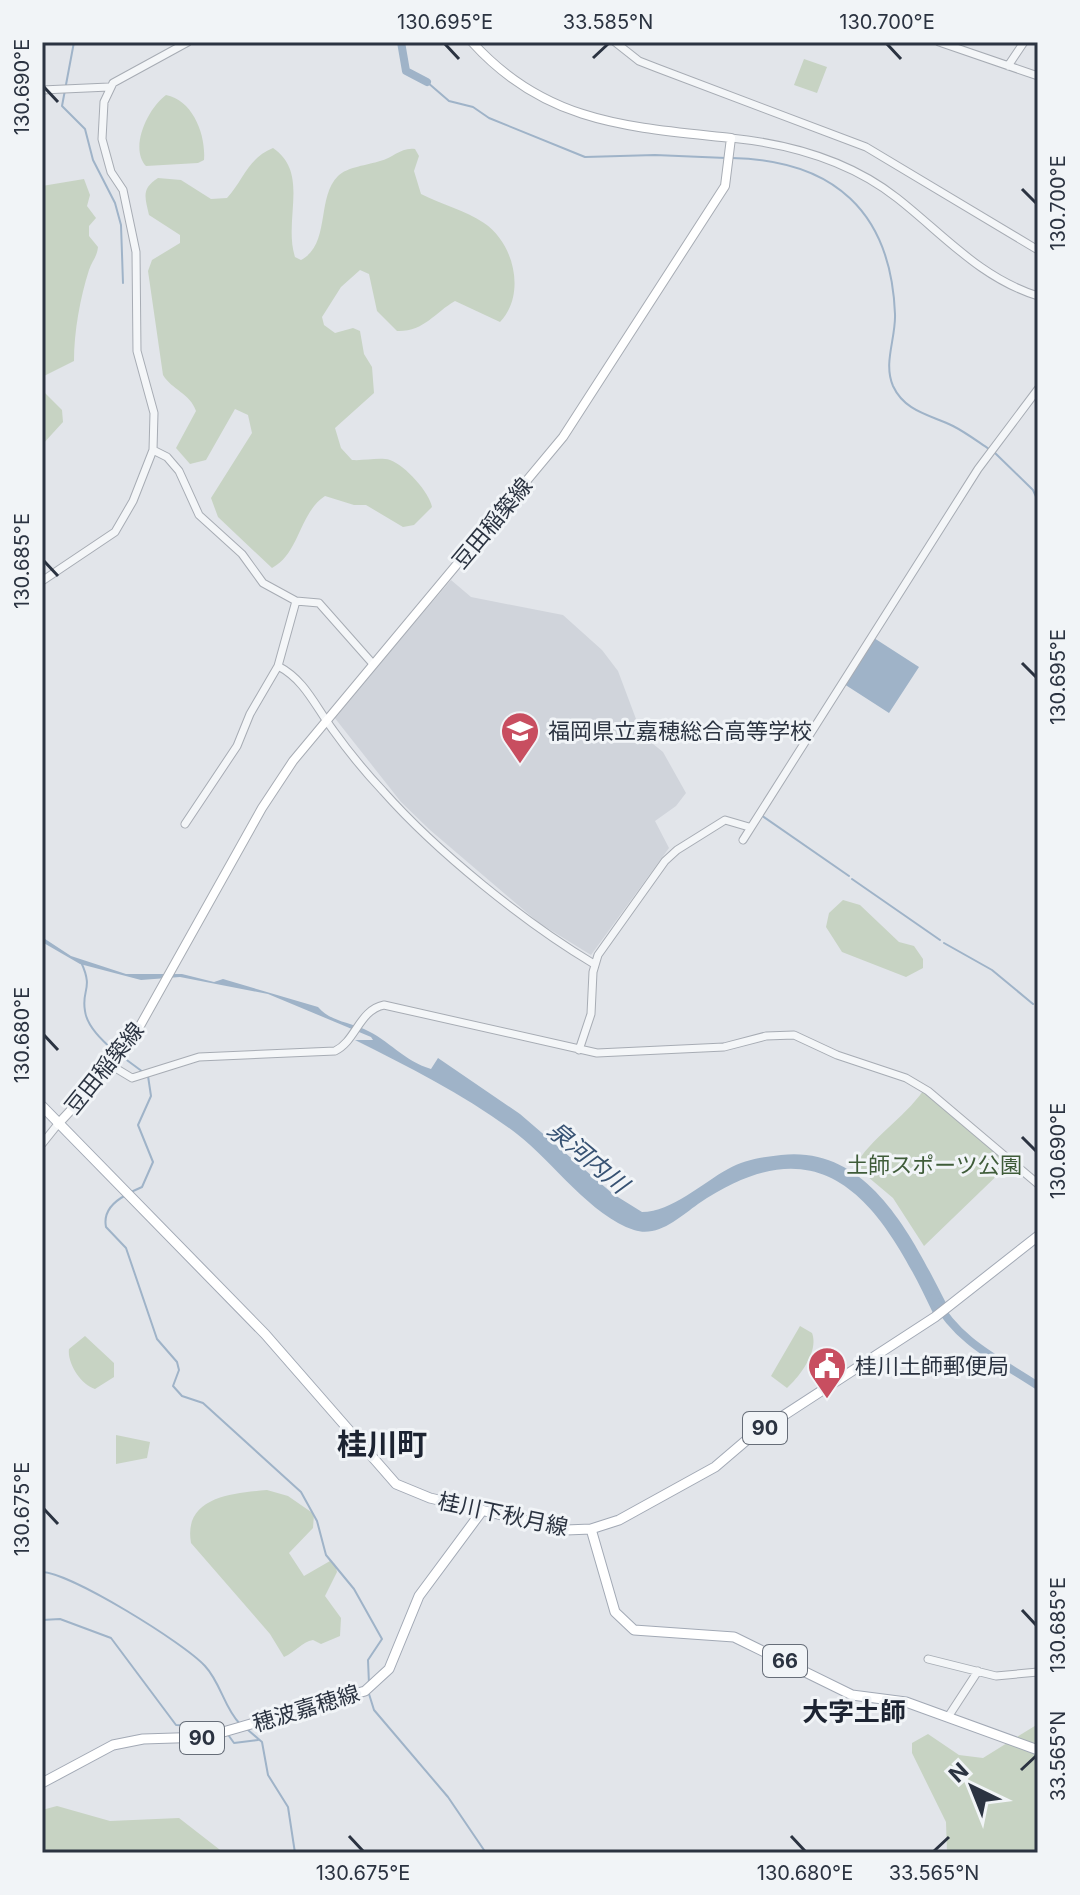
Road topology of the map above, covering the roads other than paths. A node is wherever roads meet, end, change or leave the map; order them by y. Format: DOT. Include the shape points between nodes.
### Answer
graph roads {
  1 [pos="188,42"];
  2 [pos="472,42"];
  3 [pos="615,42"];
  4 [pos="939,42"];
  5 [pos="1024,42"];
  6 [pos="1008,66"];
  7 [pos="1038,76"];
  8 [pos="109,87"];
  9 [pos="42,90"];
  10 [pos="731,138"];
  11 [pos="1038,250"];
  12 [pos="1038,296"];
  13 [pos="1038,389"];
  14 [pos="153,450"];
  15 [pos="42,581"];
  16 [pos="296,601"];
  17 [pos="373,664"];
  18 [pos="278,666"];
  19 [pos="326,719"];
  20 [pos="185,824"];
  21 [pos="749,827"];
  22 [pos="743,840"];
  23 [pos="594,964"];
  24 [pos="579,1050"];
  25 [pos="112,1066"];
  26 [pos="42,1106"];
  27 [pos="58,1124"];
  28 [pos="42,1144"];
  29 [pos="1038,1184"];
  30 [pos="1038,1236"];
  31 [pos="482,1511"];
  32 [pos="591,1529"];
  33 [pos="928,1659"];
  34 [pos="978,1671"];
  35 [pos="1038,1672"];
  36 [pos="948,1717"];
  37 [pos="1038,1750"];
  38 [pos="42,1783"];
  1 -- 8 [label="street"];
  2 -- 10 [label="main road" via="521,84 580,115 629,128"];
  3 -- 11 [label="street" via="639,61 866,147"];
  4 -- 6 [label="street"];
  5 -- 6 [label="street"];
  6 -- 7 [label="street"];
  8 -- 9 [label="street"];
  8 -- 14 [label="street" via="102,139 111,172 123,190 136,252 137,351 154,413"];
  10 -- 12 [label="street" via="801,150 859,173 900,200 967,258"];
  10 -- 17 [label="main road, 豆田稲築線" via="725,186 563,437"];
  13 -- 21 [label="street" via="978,469"];
  14 -- 15 [label="street" via="115,532"];
  14 -- 16 [label="street" via="179,471 199,515 242,554 257,577"];
  16 -- 17 [label="street" via="319,603"];
  16 -- 18 [label="street"];
  17 -- 19 [label="main road, 豆田稲築線"];
  18 -- 19 [label="street" via="298,678"];
  18 -- 20 [label="street" via="237,746"];
  19 -- 23 [label="street" via="417,825 555,940"];
  19 -- 25 [label="main road, 豆田稲築線" via="262,808"];
  21 -- 22 [label="street"];
  21 -- 23 [label="street" via="725,820 677,850"];
  23 -- 24 [label="street" via="591,1014"];
  24 -- 25 [label="street" via="388,1005 376,1007 335,1051 225,1054 182,1061 139,1077"];
  24 -- 29 [label="street" via="724,1047 794,1035 923,1088"];
  25 -- 27 [label="main road, 豆田稲築線"];
  26 -- 27 [label="main road, 桂川下秋月線"];
  27 -- 28 [label="street"];
  27 -- 31 [label="main road, 桂川下秋月線" via="265,1334 390,1479 412,1492"];
  30 -- 32 [label="main road, 90" via="935,1317 749,1438 715,1467 650,1505"];
  31 -- 32 [label="main road, 桂川下秋月線" via="553,1528"];
  31 -- 38 [label="main road, 穂波嘉穂線 / 90" via="433,1573 414,1606 396,1659 369,1688 206,1737 113,1745"];
  32 -- 36 [label="main road, 桂川下秋月線 / 66" via="615,1612 634,1630 734,1637 852,1695 906,1702"];
  33 -- 34 [label="street"];
  34 -- 35 [label="street" via="1010,1677"];
  34 -- 36 [label="street"];
  36 -- 37 [label="main road, 桂川下秋月線 / 66"];
}
